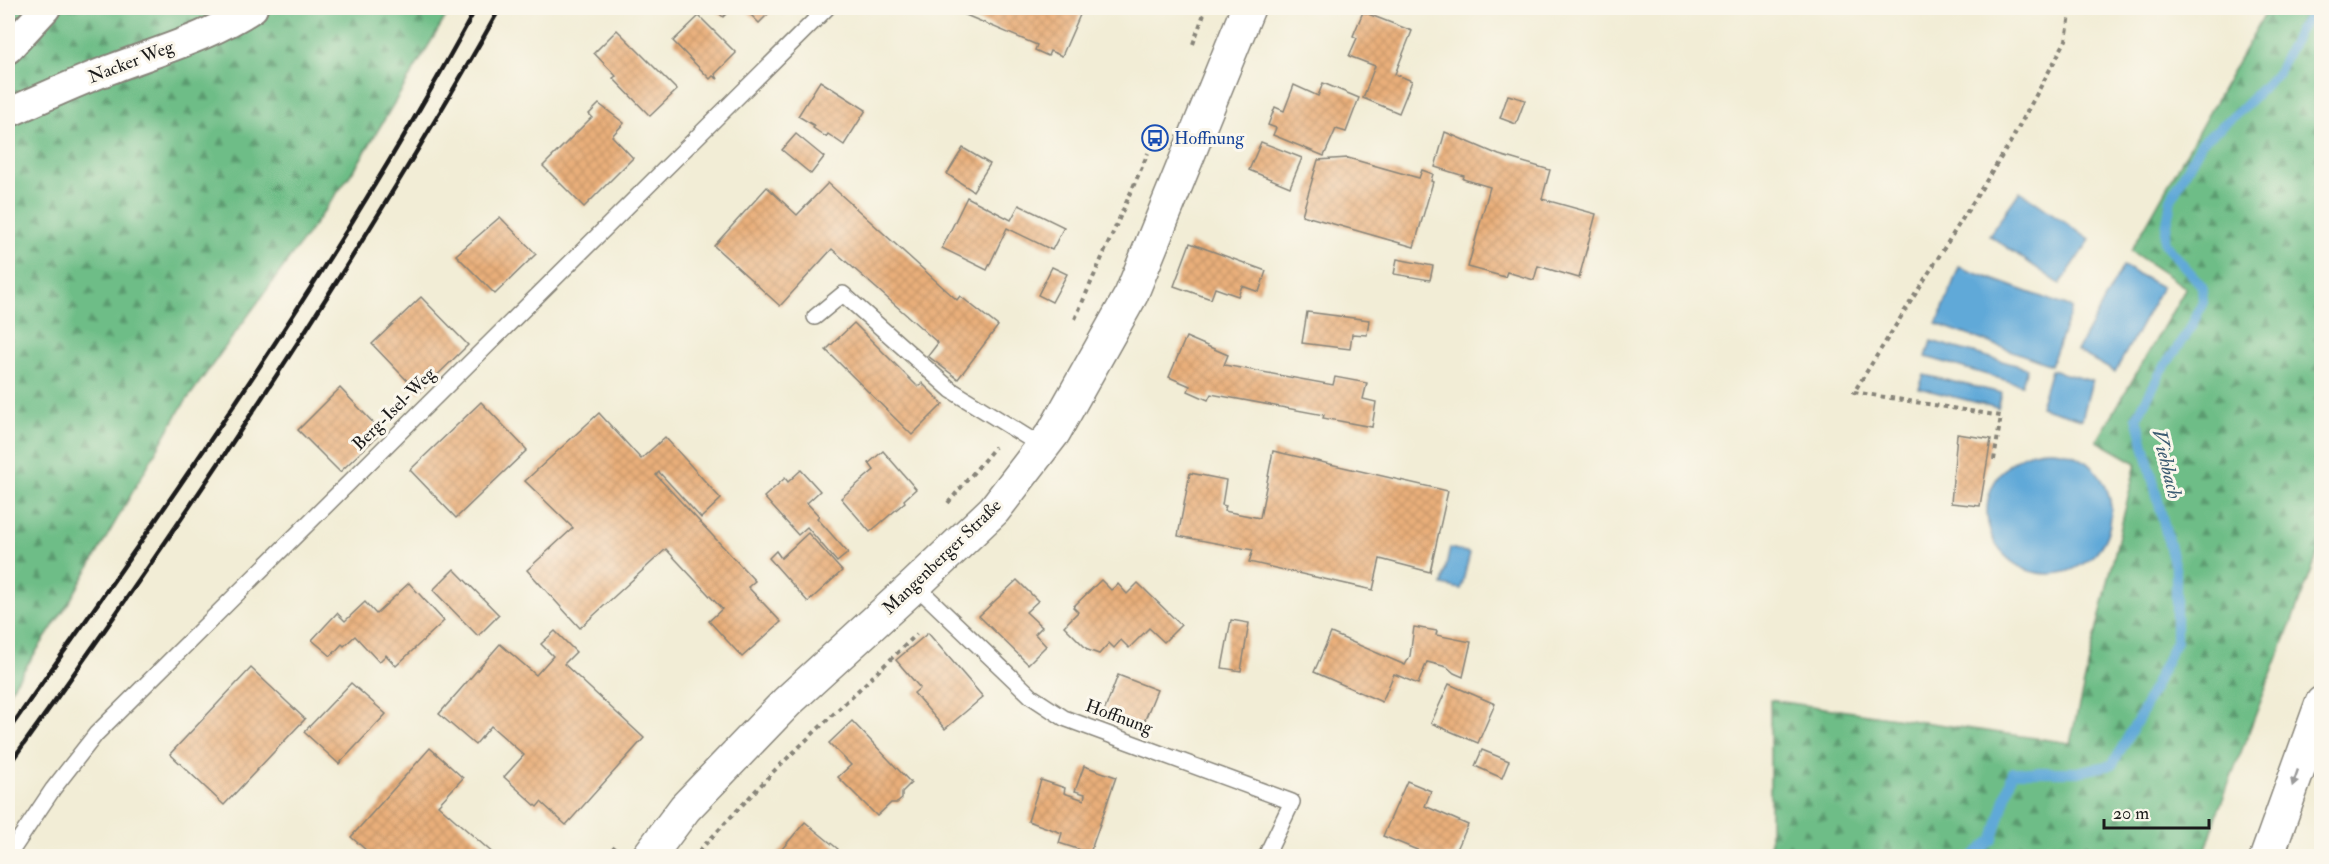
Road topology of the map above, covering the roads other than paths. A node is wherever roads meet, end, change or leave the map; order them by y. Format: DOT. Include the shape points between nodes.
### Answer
graph roads {
  1 [pos="46,8"];
  2 [pos="253,8"];
  3 [pos="827,8"];
  4 [pos="1248,8"];
  5 [pos="8,49"];
  6 [pos="8,113"];
  7 [pos="815,317"];
  8 [pos="1043,447"];
  9 [pos="915,585"];
  10 [pos="2322,703"];
  11 [pos="8,856"];
  12 [pos="649,856"];
  13 [pos="1266,856"];
  14 [pos="2267,856"];
  1 -- 5 [label="street"];
  2 -- 6 [label="street, Nacker Weg" via="205,33"];
  3 -- 11 [label="lane, Berg-Isel-Weg" via="96,734"];
  4 -- 8 [label="main road, Mangenberger Straße" via="1131,295"];
  7 -- 8 [label="lane" via="843,294 951,390"];
  8 -- 9 [label="main road, Mangenberger Straße" via="994,510"];
  9 -- 12 [label="main road, Mangenberger Straße" via="787,702 685,808"];
  9 -- 13 [label="lane, Hoffnung" via="1032,698 1064,717 1292,802"];
  10 -- 14 [label="main road, one-way"];
}
